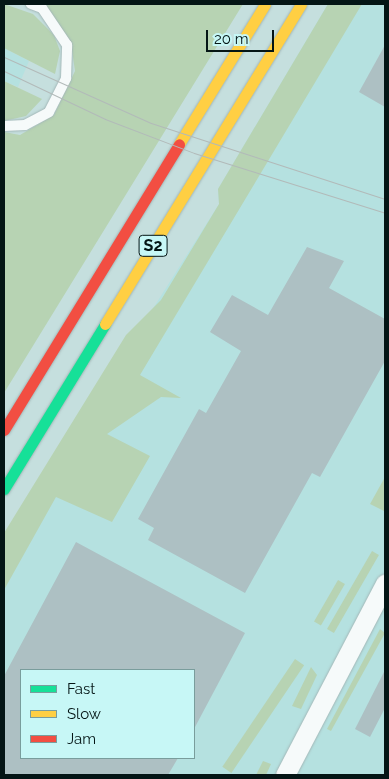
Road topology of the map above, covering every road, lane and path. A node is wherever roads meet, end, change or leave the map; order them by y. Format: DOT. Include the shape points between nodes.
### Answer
graph roads {
  1 [pos="31,4"];
  2 [pos="265,4"];
  3 [pos="301,4"];
  4 [pos="4,126"];
  5 [pos="4,430"];
  6 [pos="4,489"];
  7 [pos="385,584"];
  8 [pos="284,775"];
  1 -- 4 [label="lane" via="42,8 67,45 66,78 49,112 25,125"];
  2 -- 5 [label="highway, S2"];
  3 -- 6 [label="highway, S2"];
  7 -- 8 [label="street"];
}
